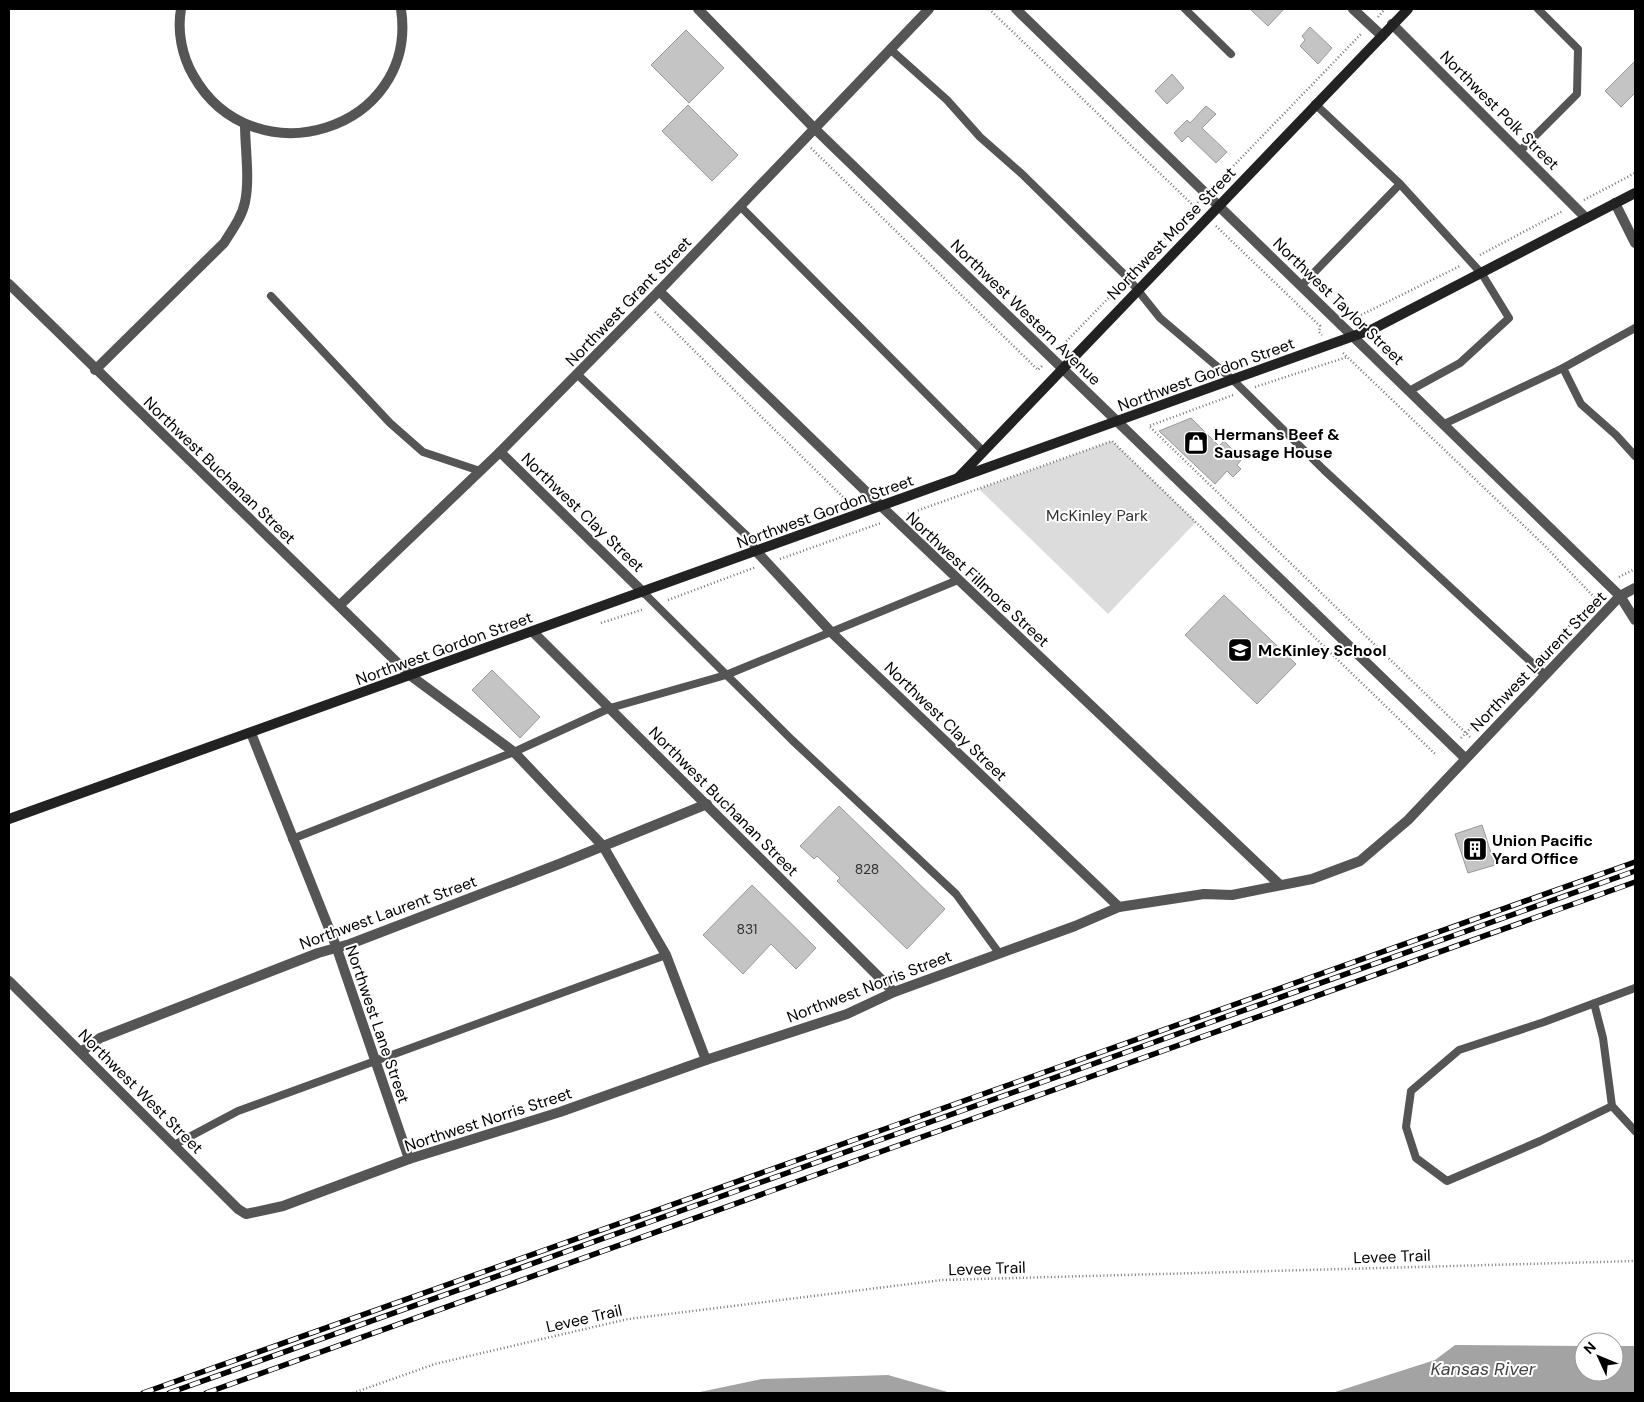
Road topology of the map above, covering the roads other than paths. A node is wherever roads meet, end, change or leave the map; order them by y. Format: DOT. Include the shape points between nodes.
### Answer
graph roads {
  1 [pos="181,9"];
  2 [pos="401,9"];
  3 [pos="698,9"];
  4 [pos="929,9"];
  5 [pos="1016,9"];
  6 [pos="1185,9"];
  7 [pos="1354,9"];
  8 [pos="1408,9"];
  9 [pos="1538,9"];
  10 [pos="1392,24"];
  11 [pos="1382,36"];
  12 [pos="890,49"];
  13 [pos="1231,54"];
  14 [pos="1315,104"];
  15 [pos="244,124"];
  16 [pos="814,128"];
  17 [pos="1520,150"];
  18 [pos="1400,184"];
  19 [pos="1635,193"];
  20 [pos="1615,203"];
  21 [pos="1218,205"];
  22 [pos="740,206"];
  23 [pos="1586,218"];
  24 [pos="1635,242"];
  25 [pos="1482,274"];
  26 [pos="9,284"];
  27 [pos="1301,286"];
  28 [pos="1138,290"];
  29 [pos="659,291"];
  30 [pos="271,296"];
  31 [pos="1635,328"];
  32 [pos="1353,337"];
  33 [pos="1062,367"];
  34 [pos="1564,368"];
  35 [pos="95,370"];
  36 [pos="577,374"];
  37 [pos="1233,380"];
  38 [pos="1409,390"];
  39 [pos="1116,422"];
  40 [pos="1444,424"];
  41 [pos="983,451"];
  42 [pos="500,452"];
  43 [pos="1635,456"];
  44 [pos="480,471"];
  45 [pos="958,478"];
  46 [pos="882,508"];
  47 [pos="757,552"];
  48 [pos="958,580"];
  49 [pos="1635,588"];
  50 [pos="644,593"];
  51 [pos="1620,596"];
  52 [pos="340,605"];
  53 [pos="1635,620"];
  54 [pos="533,632"];
  55 [pos="831,632"];
  56 [pos="726,674"];
  57 [pos="1545,675"];
  58 [pos="411,676"];
  59 [pos="610,708"];
  60 [pos="251,733"];
  61 [pos="514,752"];
  62 [pos="1465,758"];
  63 [pos="707,804"];
  64 [pos="9,820"];
  65 [pos="292,839"];
  66 [pos="603,846"];
  67 [pos="1280,885"];
  68 [pos="1119,908"];
  69 [pos="336,946"];
  70 [pos="1000,953"];
  71 [pos="666,955"];
  72 [pos="9,981"];
  73 [pos="1635,988"];
  74 [pos="894,992"];
  75 [pos="1594,1003"];
  76 [pos="81,1052"];
  77 [pos="706,1060"];
  78 [pos="375,1061"];
  79 [pos="1612,1106"];
  80 [pos="1635,1131"];
  81 [pos="174,1145"];
  82 [pos="409,1159"];
  83 [pos="255,1212"];
  1 -- 15 [label="street" via="180,32 190,69 211,101"];
  2 -- 15 [label="street" via="401,42 395,64 379,91 359,111 328,128 308,133 286,134"];
  3 -- 16 [label="street, Northwest Western Avenue"];
  4 -- 12 [label="street, Northwest Grant Street"];
  5 -- 21 [label="street, Northwest Taylor Street"];
  6 -- 13 [label="lane"];
  7 -- 11 [label="street"];
  8 -- 10 [label="main road, Northwest Morse Street"];
  9 -- 17 [label="lane" via="1578,50 1576,94"];
  10 -- 11 [label="main road, Northwest Morse Street"];
  10 -- 17 [label="street, Northwest Polk Street"];
  11 -- 14 [label="main road, Northwest Morse Street"];
  12 -- 16 [label="street, Northwest Grant Street"];
  12 -- 28 [label="lane"];
  14 -- 18 [label="lane"];
  14 -- 21 [label="main road, Northwest Morse Street"];
  15 -- 35 [label="street" via="246,186 238,222 224,243"];
  16 -- 22 [label="street, Northwest Grant Street"];
  16 -- 33 [label="street, Northwest Western Avenue"];
  17 -- 23 [label="street, Northwest Polk Street"];
  18 -- 25 [label="lane"];
  18 -- 27 [label="lane"];
  19 -- 20 [label="main road, Northwest Gordon Street"];
  20 -- 23 [label="main road, Northwest Gordon Street"];
  20 -- 24 [label="street"];
  21 -- 27 [label="street, Northwest Taylor Street"];
  21 -- 28 [label="main road, Northwest Morse Street"];
  22 -- 29 [label="street, Northwest Grant Street"];
  22 -- 41 [label="lane"];
  23 -- 25 [label="main road, Northwest Gordon Street"];
  25 -- 32 [label="main road, Northwest Gordon Street"];
  25 -- 38 [label="lane" via="1509,318 1460,364"];
  26 -- 35 [label="street, Northwest Buchanan Street"];
  27 -- 32 [label="street, Northwest Taylor Street"];
  28 -- 33 [label="main road, Northwest Morse Street"];
  28 -- 37 [label="lane" via="1160,318"];
  29 -- 36 [label="street, Northwest Grant Street"];
  29 -- 46 [label="street, Northwest Fillmore Street"];
  30 -- 44 [label="lane" via="390,423 423,452"];
  31 -- 34 [label="lane"];
  32 -- 37 [label="main road, Northwest Gordon Street"];
  32 -- 38 [label="street, Northwest Taylor Street"];
  33 -- 39 [label="street, Northwest Western Avenue"];
  33 -- 41 [label="main road, Northwest Morse Street"];
  34 -- 40 [label="lane"];
  34 -- 43 [label="lane" via="1581,404"];
  35 -- 52 [label="street, Northwest Buchanan Street"];
  36 -- 42 [label="street, Northwest Grant Street"];
  36 -- 47 [label="lane" via="747,536"];
  37 -- 39 [label="main road, Northwest Gordon Street"];
  37 -- 57 [label="lane"];
  38 -- 40 [label="street, Northwest Taylor Street"];
  39 -- 45 [label="main road, Northwest Gordon Street"];
  39 -- 62 [label="street, Northwest Western Avenue"];
  40 -- 51 [label="street, Northwest Taylor Street"];
  41 -- 45 [label="main road, Northwest Morse Street"];
  42 -- 44 [label="street, Northwest Grant Street"];
  42 -- 50 [label="street, Northwest Clay Street"];
  44 -- 52 [label="street, Northwest Grant Street"];
  45 -- 46 [label="main road, Northwest Gordon Street"];
  46 -- 47 [label="main road, Northwest Gordon Street"];
  46 -- 48 [label="street, Northwest Fillmore Street"];
  47 -- 50 [label="main road, Northwest Gordon Street"];
  47 -- 55 [label="street, Northwest Clay Street"];
  48 -- 55 [label="lane"];
  48 -- 67 [label="street, Northwest Fillmore Street"];
  49 -- 51 [label="street, Northwest Laurent Street"];
  50 -- 54 [label="main road, Northwest Gordon Street"];
  50 -- 56 [label="lane"];
  51 -- 53 [label="street, Northwest Taylor Street"];
  51 -- 57 [label="street, Northwest Laurent Street"];
  52 -- 58 [label="street, Northwest Buchanan Street"];
  54 -- 58 [label="main road, Northwest Gordon Street"];
  54 -- 59 [label="street, Northwest Buchanan Street"];
  55 -- 56 [label="lane"];
  55 -- 68 [label="street, Northwest Clay Street"];
  56 -- 59 [label="lane"];
  56 -- 70 [label="lane" via="956,894"];
  57 -- 62 [label="street, Northwest Laurent Street"];
  58 -- 60 [label="main road, Northwest Gordon Street"];
  58 -- 61 [label="street, Northwest Buchanan Street"];
  59 -- 61 [label="lane"];
  59 -- 63 [label="street, Northwest Buchanan Street"];
  60 -- 64 [label="main road, Northwest Gordon Street"];
  60 -- 65 [label="street, Northwest Lane Street"];
  61 -- 65 [label="lane"];
  61 -- 66 [label="street, Northwest Buchanan Street"];
  62 -- 67 [label="street, Northwest Norris Street" via="1408,820 1360,861 1312,879"];
  63 -- 66 [label="street, Northwest Laurent Street"];
  63 -- 74 [label="street, Northwest Buchanan Street"];
  65 -- 69 [label="street, Northwest Lane Street"];
  66 -- 69 [label="street, Northwest Laurent Street"];
  66 -- 71 [label="street, Northwest Buchanan Street"];
  67 -- 68 [label="street, Northwest Norris Street" via="1232,895 1204,894"];
  68 -- 70 [label="street, Northwest Norris Street"];
  69 -- 76 [label="street, Northwest Laurent Street" via="100,1038"];
  69 -- 78 [label="street, Northwest Lane Street"];
  70 -- 74 [label="street, Northwest Norris Street"];
  71 -- 77 [label="street, Northwest Buchanan Street"];
  71 -- 78 [label="lane"];
  72 -- 76 [label="street, Northwest West Street"];
  73 -- 75 [label="lane"];
  74 -- 77 [label="street, Northwest Norris Street" via="847,1014"];
  75 -- 79 [label="lane" via="1603,1038"];
  75 -- 79 [label="lane" via="1458,1050 1412,1091 1406,1127 1416,1158 1447,1181 1540,1142"];
  76 -- 81 [label="street, Northwest West Street"];
  77 -- 82 [label="street, Northwest Norris Street" via="560,1112"];
  78 -- 81 [label="lane" via="238,1111"];
  78 -- 82 [label="street, Northwest Lane Street"];
  79 -- 80 [label="lane"];
  81 -- 83 [label="street, Northwest West Street" via="238,1209 246,1214"];
  82 -- 83 [label="street, Northwest Norris Street" via="283,1206"];
}
